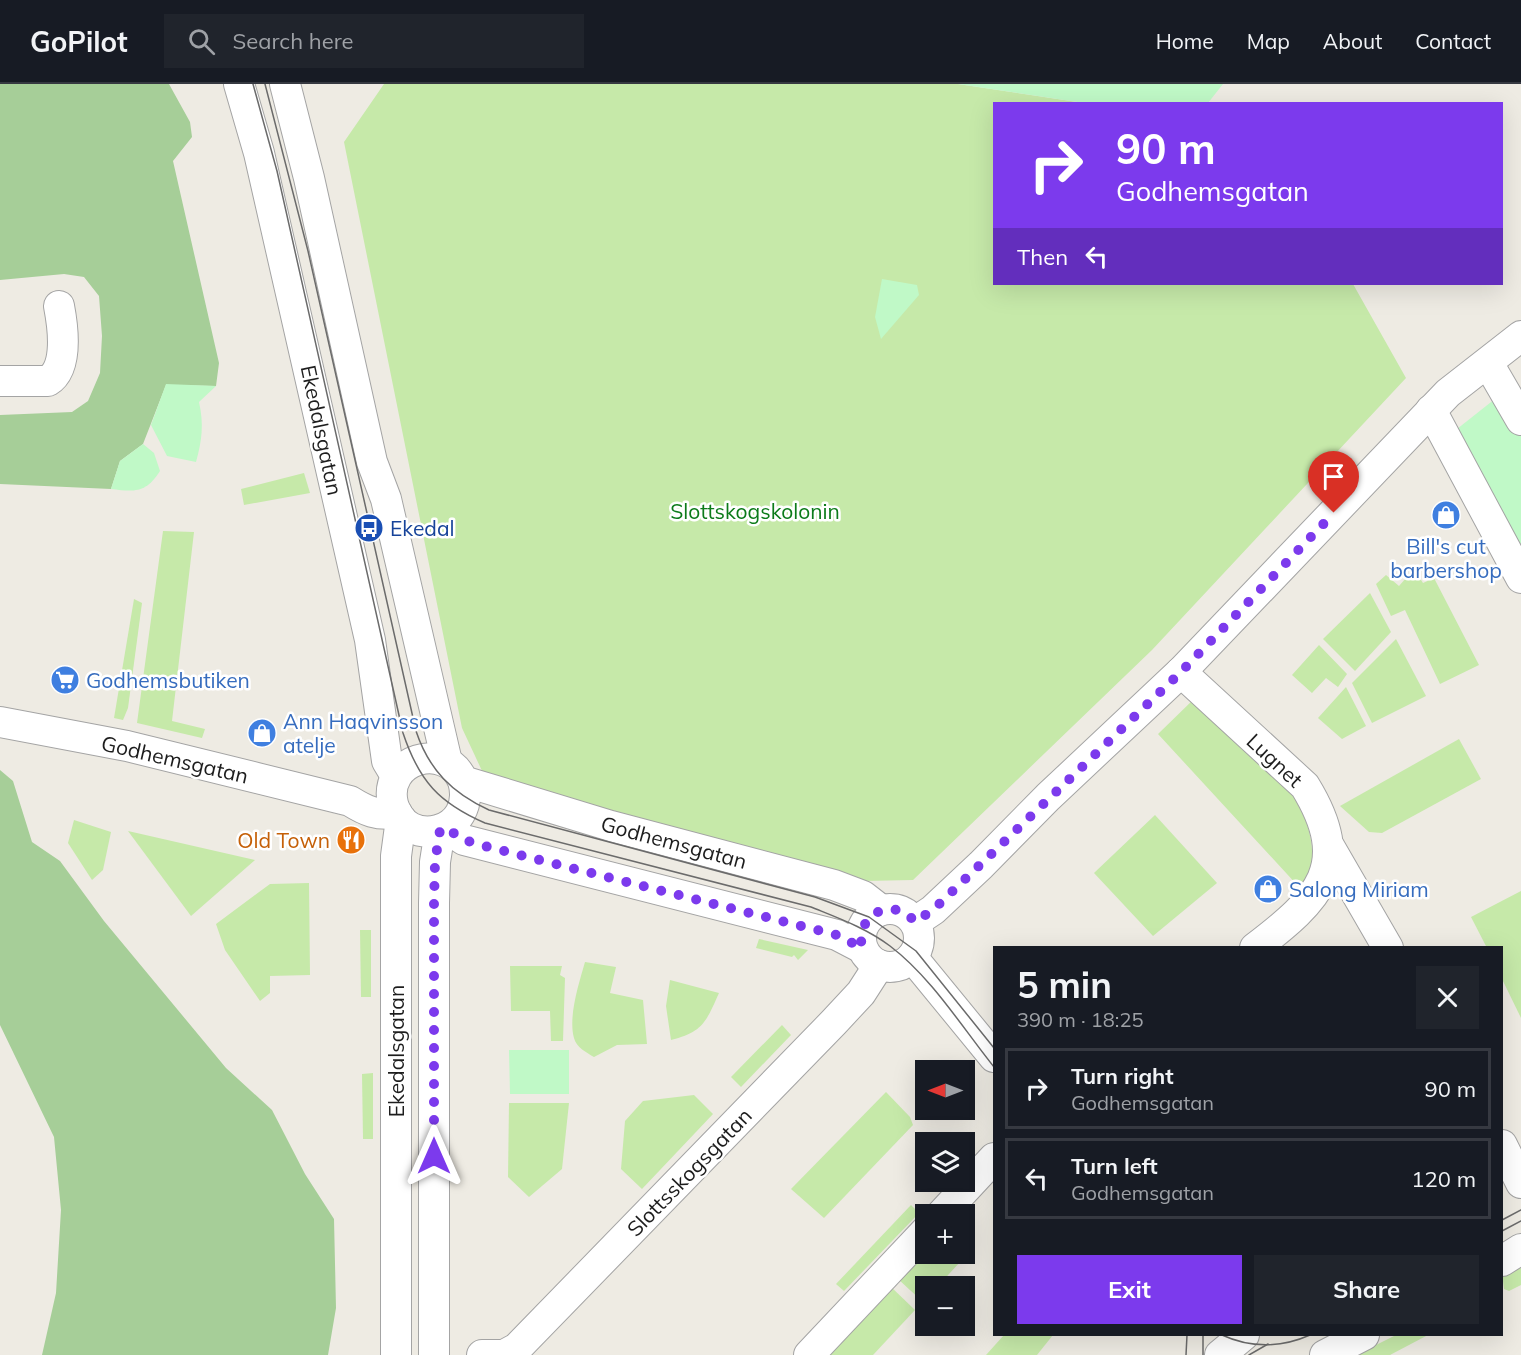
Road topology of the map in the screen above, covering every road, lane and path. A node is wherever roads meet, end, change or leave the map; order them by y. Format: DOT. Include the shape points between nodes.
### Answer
graph roads {
  1 [pos="239,84"];
  2 [pos="285,84"];
  3 [pos="59,306"];
  4 [pos="1521,336"];
  5 [pos="1488,363"];
  6 [pos="0,381"];
  7 [pos="1431,410"];
  8 [pos="1521,420"];
  9 [pos="1521,578"];
  10 [pos="1181,672"];
  11 [pos="0,722"];
  12 [pos="455,771"];
  13 [pos="395,779"];
  14 [pos="350,801"];
  15 [pos="399,816"];
  16 [pos="443,829"];
  17 [pos="1329,846"];
  18 [pos="881,910"];
  19 [pos="915,922"];
  20 [pos="1257,946"];
  21 [pos="1387,946"];
  22 [pos="871,956"];
  23 [pos="912,957"];
  24 [pos="993,1056"];
  25 [pos="1503,1147"];
  26 [pos="993,1159"];
  27 [pos="1521,1183"];
  28 [pos="1503,1192"];
  29 [pos="951,1204"];
  30 [pos="915,1243"];
  31 [pos="1521,1249"];
  32 [pos="1503,1260"];
  33 [pos="1242,1336"];
  34 [pos="1362,1336"];
  35 [pos="1217,1350"];
  36 [pos="396,1355"];
  37 [pos="434,1355"];
  38 [pos="482,1355"];
  39 [pos="504,1355"];
  40 [pos="809,1355"];
  41 [pos="1325,1355"];
  1 -- 13 [label="street, Ekedalsgatan" via="259,153 370,640 387,761"];
  2 -- 12 [label="street, Ekedalsgatan" via="372,462 386,499"];
  3 -- 6 [label="street" via="62,335 55,377 48,381"];
  4 -- 5 [label="street"];
  5 -- 7 [label="street"];
  5 -- 8 [label="street"];
  7 -- 9 [label="street"];
  7 -- 10 [label="street"];
  10 -- 17 [label="street, Lugnet" via="1305,786"];
  10 -- 19 [label="street" via="981,865"];
  11 -- 14 [label="street, Godhemsgatan" via="127,746"];
  12 -- 13 [label="street, Godhemsgatan" via="434,757 413,761"];
  12 -- 16 [label="street" via="466,790 464,806 459,817"];
  12 -- 18 [label="street, Godhemsgatan" via="611,826 834,885 863,896"];
  13 -- 14 [label="street, Godhemsgatan"];
  13 -- 15 [label="street" via="393,803"];
  14 -- 15 [label="street, Godhemsgatan" via="368,812"];
  15 -- 16 [label="street, Godhemsgatan" via="419,830"];
  15 -- 36 [label="street, Ekedalsgatan"];
  16 -- 22 [label="street, Godhemsgatan" via="472,843 837,935"];
  16 -- 37 [label="street, Ekedalsgatan" via="435,862 434,903"];
  17 -- 20 [label="street, Lugnet" via="1329,864 1320,887"];
  17 -- 21 [label="street"];
  18 -- 19 [label="street, Godhemsgatan" via="898,910"];
  18 -- 22 [label="street" via="865,922 861,938"];
  19 -- 23 [label="street" via="920,936"];
  22 -- 23 [label="street" via="896,967"];
  22 -- 39 [label="street, Slottsskogsgatan" via="861,993 517,1348"];
  23 -- 24 [label="street"];
  25 -- 27 [label="street"];
  26 -- 29 [label="street"];
  27 -- 28 [label="street"];
  30 -- 40 [label="street"];
  31 -- 32 [label="street"];
  33 -- 35 [label="street"];
  34 -- 41 [label="street"];
  38 -- 39 [label="street, Slottsskogsgatan"];
}
